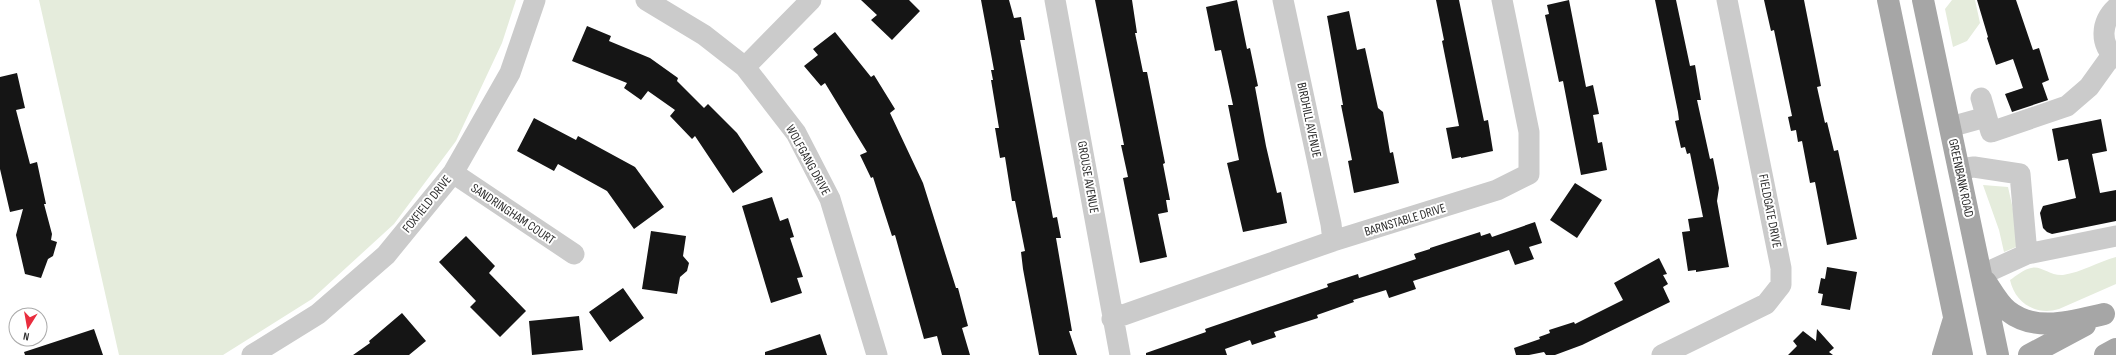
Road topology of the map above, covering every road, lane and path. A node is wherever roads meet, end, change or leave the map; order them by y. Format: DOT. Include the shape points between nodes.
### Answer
graph roads {
  1 [pos="535,0"];
  2 [pos="646,0"];
  3 [pos="811,0"];
  4 [pos="1056,0"];
  5 [pos="1283,0"];
  6 [pos="1502,0"];
  7 [pos="1727,0"];
  8 [pos="1888,0"];
  9 [pos="1923,0"];
  10 [pos="2116,8"];
  11 [pos="2114,56"];
  12 [pos="745,67"];
  13 [pos="1950,127"];
  14 [pos="1959,169"];
  15 [pos="453,174"];
  16 [pos="2116,236"];
  17 [pos="1333,241"];
  18 [pos="574,254"];
  19 [pos="2027,254"];
  20 [pos="1981,275"];
  21 [pos="2110,311"];
  22 [pos="1112,319"];
  23 [pos="1954,319"];
  24 [pos="2116,350"];
  25 [pos="252,355"];
  26 [pos="876,355"];
  27 [pos="1120,355"];
  28 [pos="1662,355"];
  29 [pos="1944,355"];
  30 [pos="1962,355"];
  31 [pos="1998,355"];
  32 [pos="2030,355"];
  33 [pos="2105,355"];
  1 -- 15 [label="street, FOXFIELD DRIVE" via="510,73"];
  2 -- 12 [label="street, WOLFGANG DRIVE" via="704,35"];
  3 -- 12 [label="street"];
  4 -- 22 [label="street, GROUSE AVENUE"];
  5 -- 17 [label="street, BIRDHILL AVENUE"];
  6 -- 17 [label="street, BARNSTABLE DRIVE" via="1529,132 1529,174 1497,190"];
  7 -- 28 [label="street, FIELDGATE DRIVE" via="1781,268 1781,285 1766,304"];
  8 -- 23 [label="main road"];
  9 -- 13 [label="main road, GREENBANK ROAD"];
  10 -- 11 [label="street" via="2106,21 2104,30 2104,39"];
  11 -- 13 [label="street" via="2089,87 2067,106 1991,132 1984,107"];
  12 -- 26 [label="street, WOLFGANG DRIVE" via="796,133 830,199"];
  13 -- 14 [label="main road, GREENBANK ROAD"];
  14 -- 19 [label="street" via="1974,167 2020,174"];
  14 -- 20 [label="main road, GREENBANK ROAD"];
  15 -- 18 [label="street, SANDRINGHAM COURT"];
  15 -- 25 [label="street, FOXFIELD DRIVE" via="386,255 318,314"];
  16 -- 19 [label="street"];
  17 -- 22 [label="street, BARNSTABLE DRIVE"];
  19 -- 20 [label="street"];
  20 -- 21 [label="main road" via="2008,311 2019,318 2057,324"];
  20 -- 31 [label="main road, GREENBANK ROAD"];
  21 -- 32 [label="main road"];
  22 -- 27 [label="street, GROUSE AVENUE"];
  23 -- 29 [label="main road"];
  23 -- 30 [label="main road"];
  24 -- 33 [label="main road"];
}
